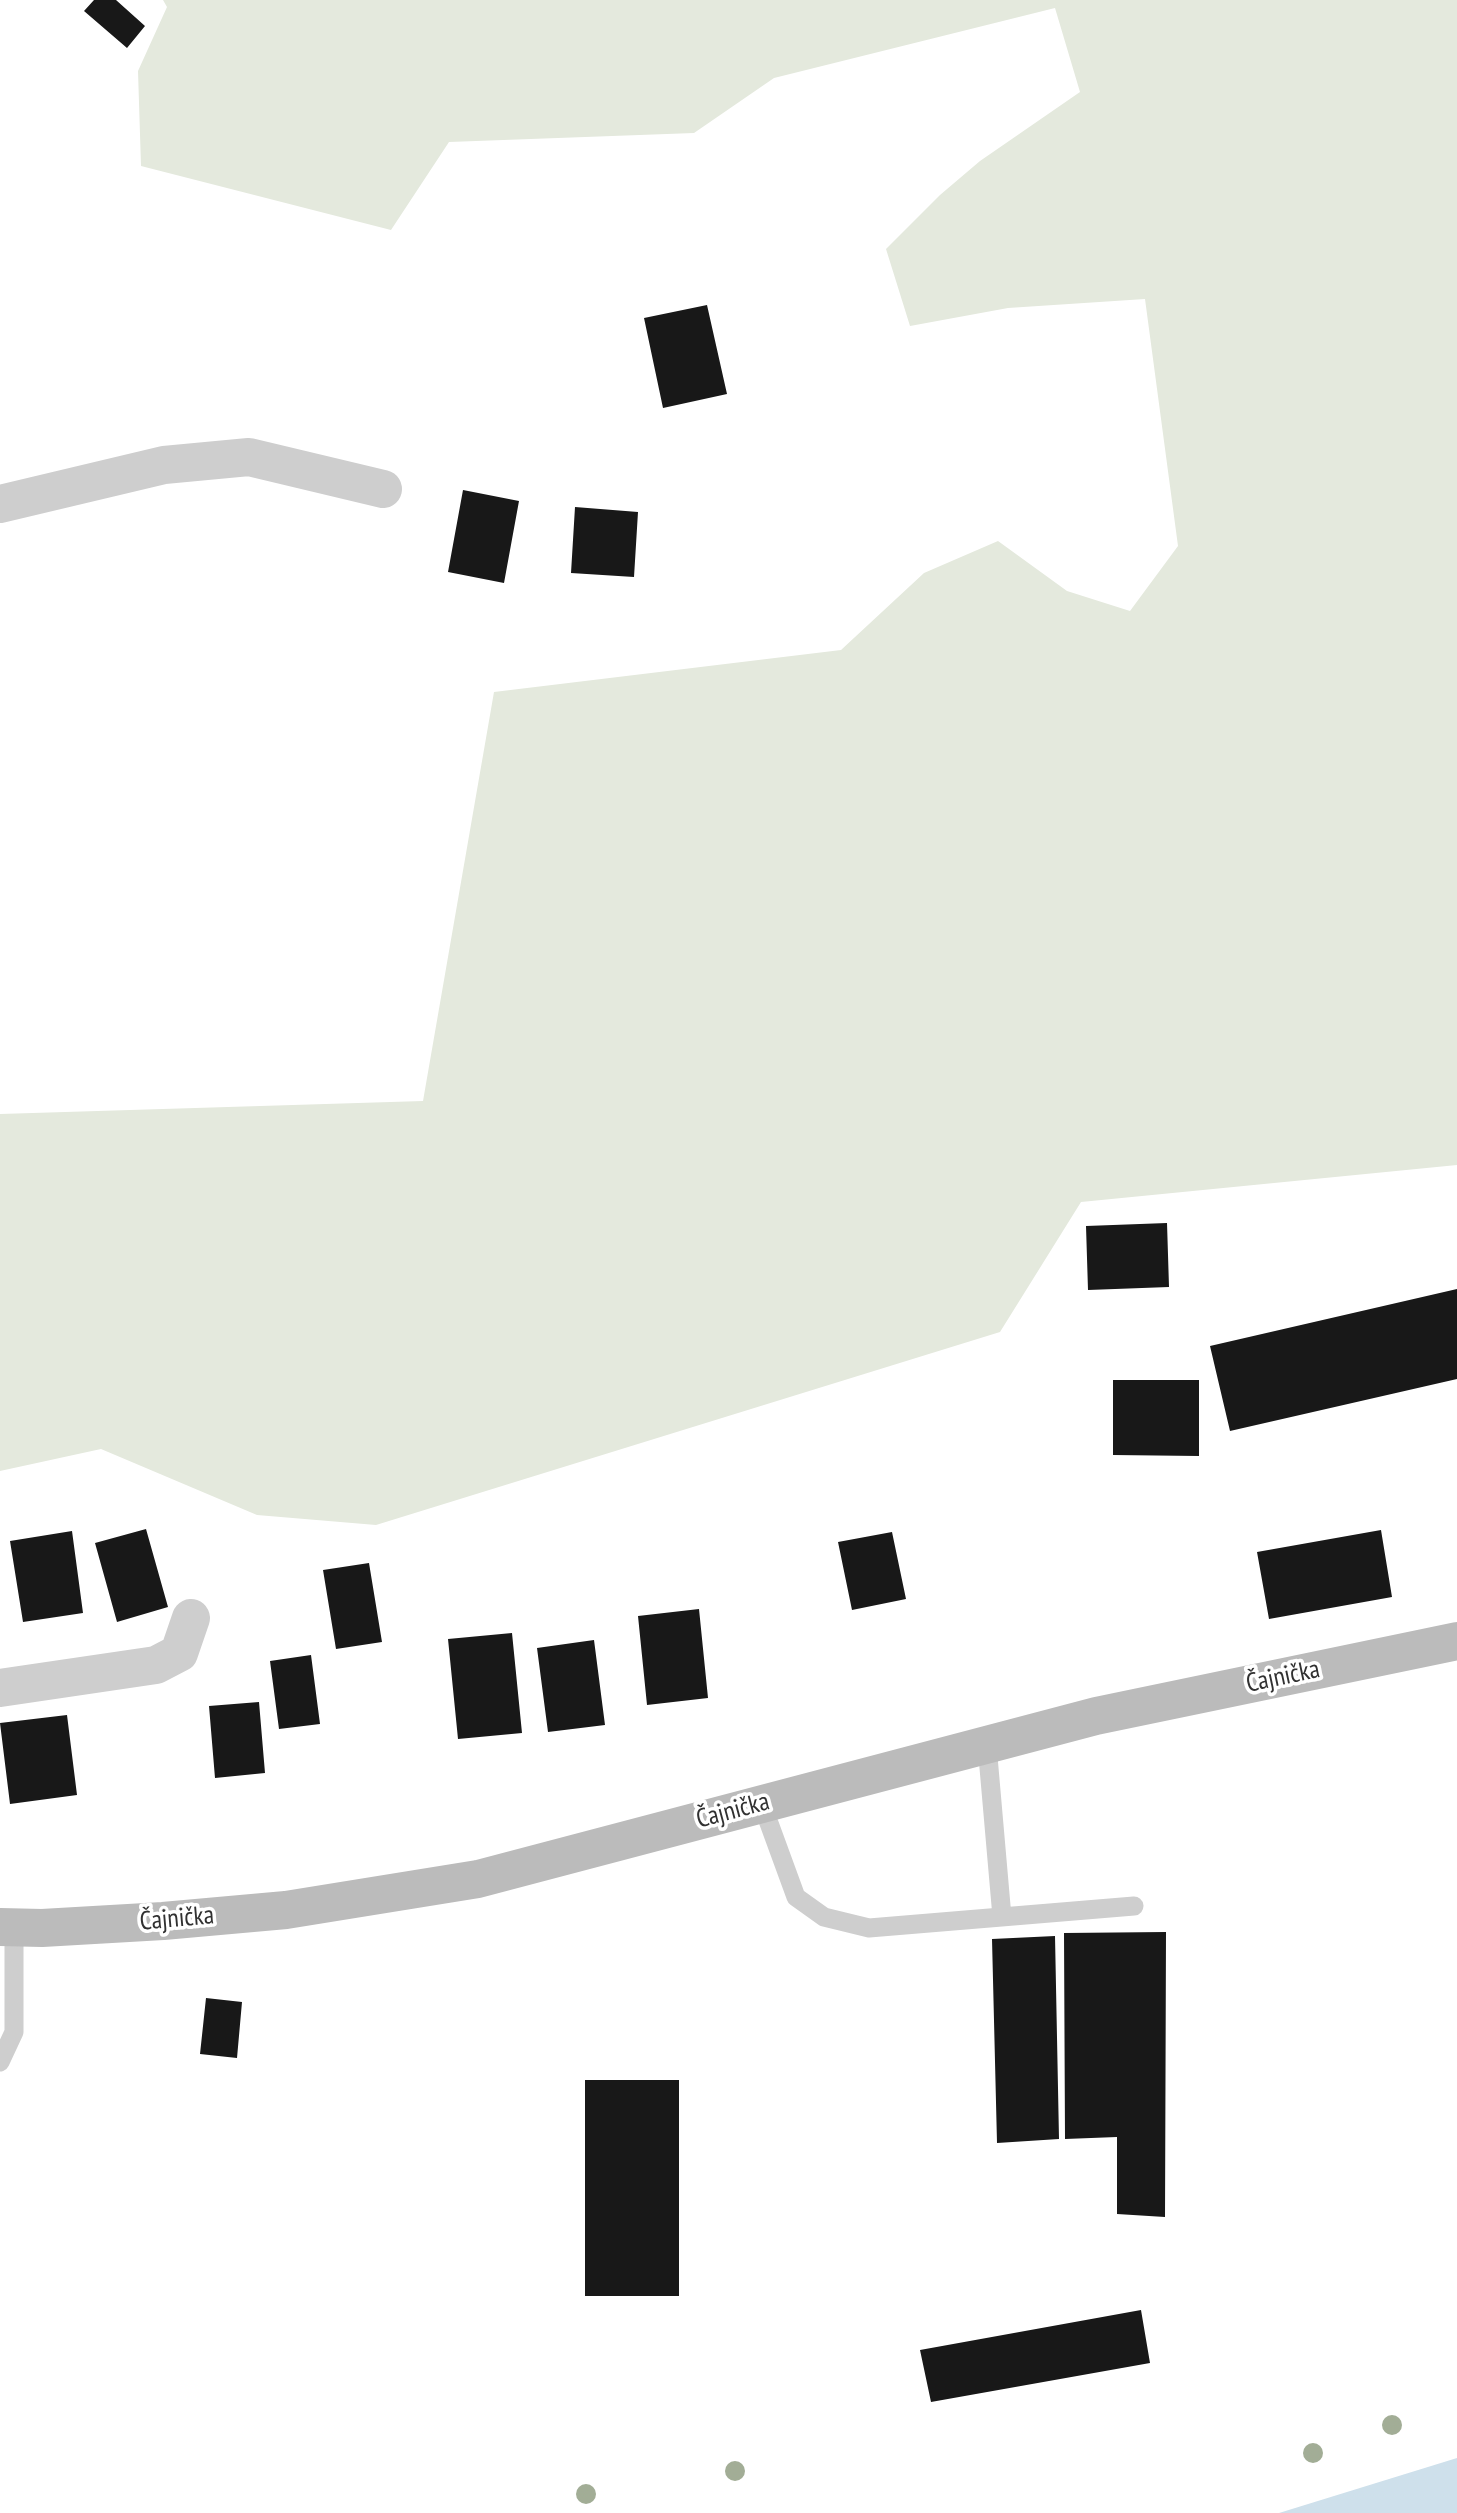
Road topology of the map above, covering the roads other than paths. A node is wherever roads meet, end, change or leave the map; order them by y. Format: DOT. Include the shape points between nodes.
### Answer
graph roads {
  1 [pos="383,489"];
  2 [pos="0,504"];
  3 [pos="191,1618"];
  4 [pos="1457,1641"];
  5 [pos="0,1688"];
  6 [pos="987,1745"];
  7 [pos="762,1804"];
  8 [pos="1134,1906"];
  9 [pos="1002,1917"];
  10 [pos="7,1927"];
  11 [pos="0,2062"];
  1 -- 2 [label="street" via="249,457 164,465"];
  3 -- 5 [label="street" via="179,1653 156,1665"];
  4 -- 6 [label="main road, Čajnička" via="1096,1716"];
  6 -- 7 [label="main road, Čajnička"];
  6 -- 9 [label="lane"];
  7 -- 9 [label="lane" via="796,1897 824,1917 869,1928"];
  7 -- 10 [label="main road, Čajnička" via="478,1879 286,1910"];
  8 -- 9 [label="lane"];
  10 -- 11 [label="lane" via="13,2032"];
}
